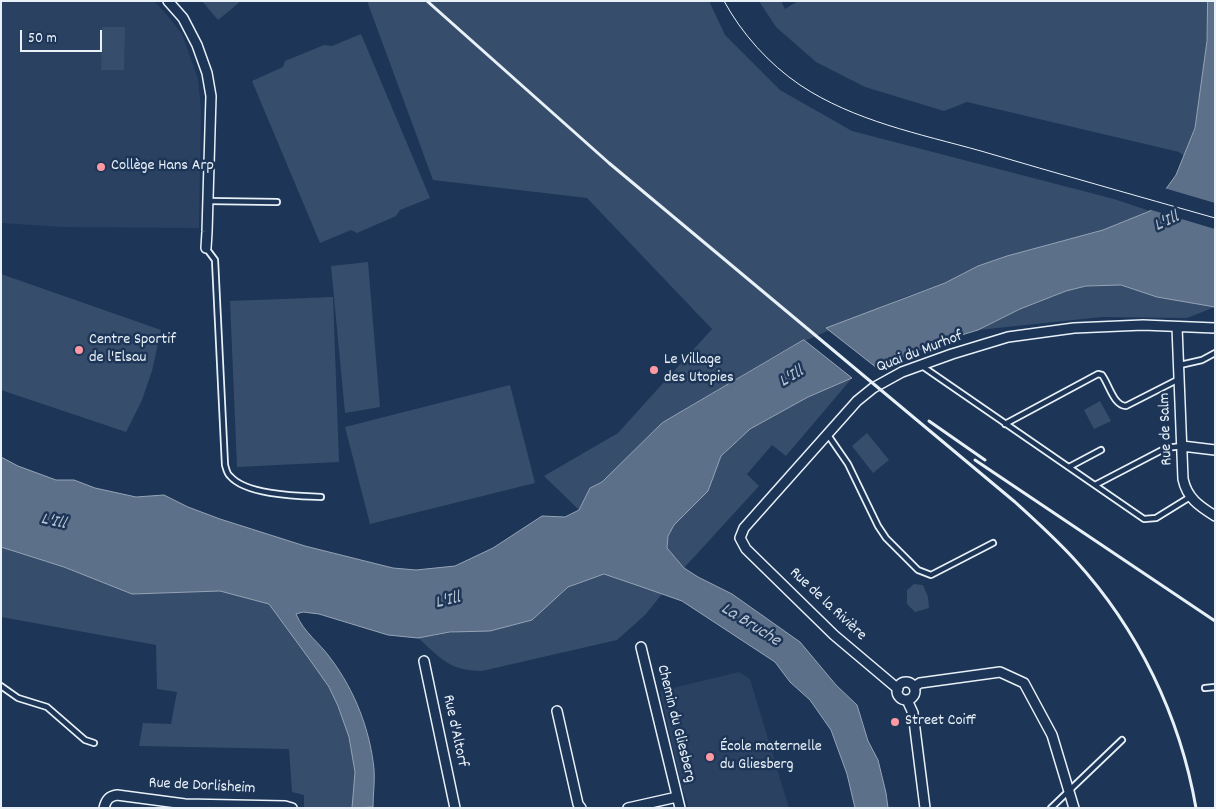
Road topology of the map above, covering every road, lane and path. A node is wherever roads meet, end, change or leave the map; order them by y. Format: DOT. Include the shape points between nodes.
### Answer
graph roads {
  1 [pos="168,1"];
  2 [pos="208,201"];
  3 [pos="277,202"];
  4 [pos="206,248"];
  5 [pos="1177,327"];
  6 [pos="1215,328"];
  7 [pos="1215,353"];
  8 [pos="920,365"];
  9 [pos="1180,365"];
  10 [pos="1180,378"];
  11 [pos="1005,424"];
  12 [pos="827,434"];
  13 [pos="1182,446"];
  14 [pos="1101,450"];
  15 [pos="1215,450"];
  16 [pos="1069,467"];
  17 [pos="1095,485"];
  18 [pos="321,496"];
  19 [pos="1190,497"];
  20 [pos="1215,516"];
  21 [pos="740,538"];
  22 [pos="993,543"];
  23 [pos="641,647"];
  24 [pos="424,660"];
  25 [pos="1,686"];
  26 [pos="914,687"];
  27 [pos="1215,687"];
  28 [pos="898,688"];
  29 [pos="1205,688"];
  30 [pos="907,700"];
  31 [pos="557,710"];
  32 [pos="1122,740"];
  33 [pos="94,743"];
  34 [pos="1069,788"];
  35 [pos="677,797"];
  36 [pos="104,808"];
  37 [pos="292,808"];
  38 [pos="455,808"];
  39 [pos="582,808"];
  40 [pos="628,808"];
  41 [pos="680,808"];
  42 [pos="925,808"];
  43 [pos="1051,808"];
  44 [pos="1074,808"];
  1 -- 2 [label="street" via="188,27 207,74 210,96"];
  2 -- 3 [label="lane"];
  2 -- 4 [label="street"];
  4 -- 18 [label="lane" via="216,260 225,465 229,476 242,484 278,495"];
  5 -- 6 [label="street, Quai du Murhof"];
  5 -- 8 [label="street, Quai du Murhof" via="1074,328 1008,337"];
  5 -- 9 [label="street, Rue de Salm"];
  7 -- 9 [label="lane"];
  8 -- 11 [label="lane"];
  8 -- 12 [label="street, Quai du Murhof" via="868,391"];
  9 -- 10 [label="street, Rue de Salm"];
  10 -- 11 [label="lane" via="1122,406 1106,379 1098,374"];
  10 -- 13 [label="street, Rue de Salm"];
  11 -- 16 [label="lane"];
  12 -- 21 [label="street, Quai du Murhof" via="744,528"];
  12 -- 22 [label="lane" via="848,464 886,538 918,570 930,574"];
  13 -- 15 [label="street"];
  13 -- 17 [label="lane" via="1166,448"];
  13 -- 19 [label="street, Rue de Salm" via="1183,479"];
  14 -- 16 [label="lane"];
  16 -- 17 [label="lane"];
  17 -- 19 [label="lane" via="1144,519 1163,515"];
  19 -- 20 [label="street"];
  21 -- 28 [label="street, Rue de la Rivière" via="746,548 834,635"];
  23 -- 35 [label="street, Chemin du Gliesberg"];
  24 -- 38 [label="street, Rue d'Altorf"];
  25 -- 33 [label="lane" via="18,698 47,707 85,740"];
  26 -- 28 [label="street" via="907,682"];
  26 -- 30 [label="street" via="914,695"];
  26 -- 34 [label="street" via="920,683 1000,672 1024,683 1052,735"];
  27 -- 29 [label="lane"];
  28 -- 30 [label="street" via="900,697"];
  30 -- 42 [label="street" via="913,712"];
  31 -- 39 [label="street" via="578,804"];
  32 -- 34 [label="lane"];
  34 -- 43 [label="lane"];
  34 -- 44 [label="street"];
  35 -- 40 [label="street"];
  35 -- 41 [label="street, Chemin du Gliesberg"];
  36 -- 37 [label="street, Rue de Dorlisheim" via="110,797 117,795 185,804"];
}
